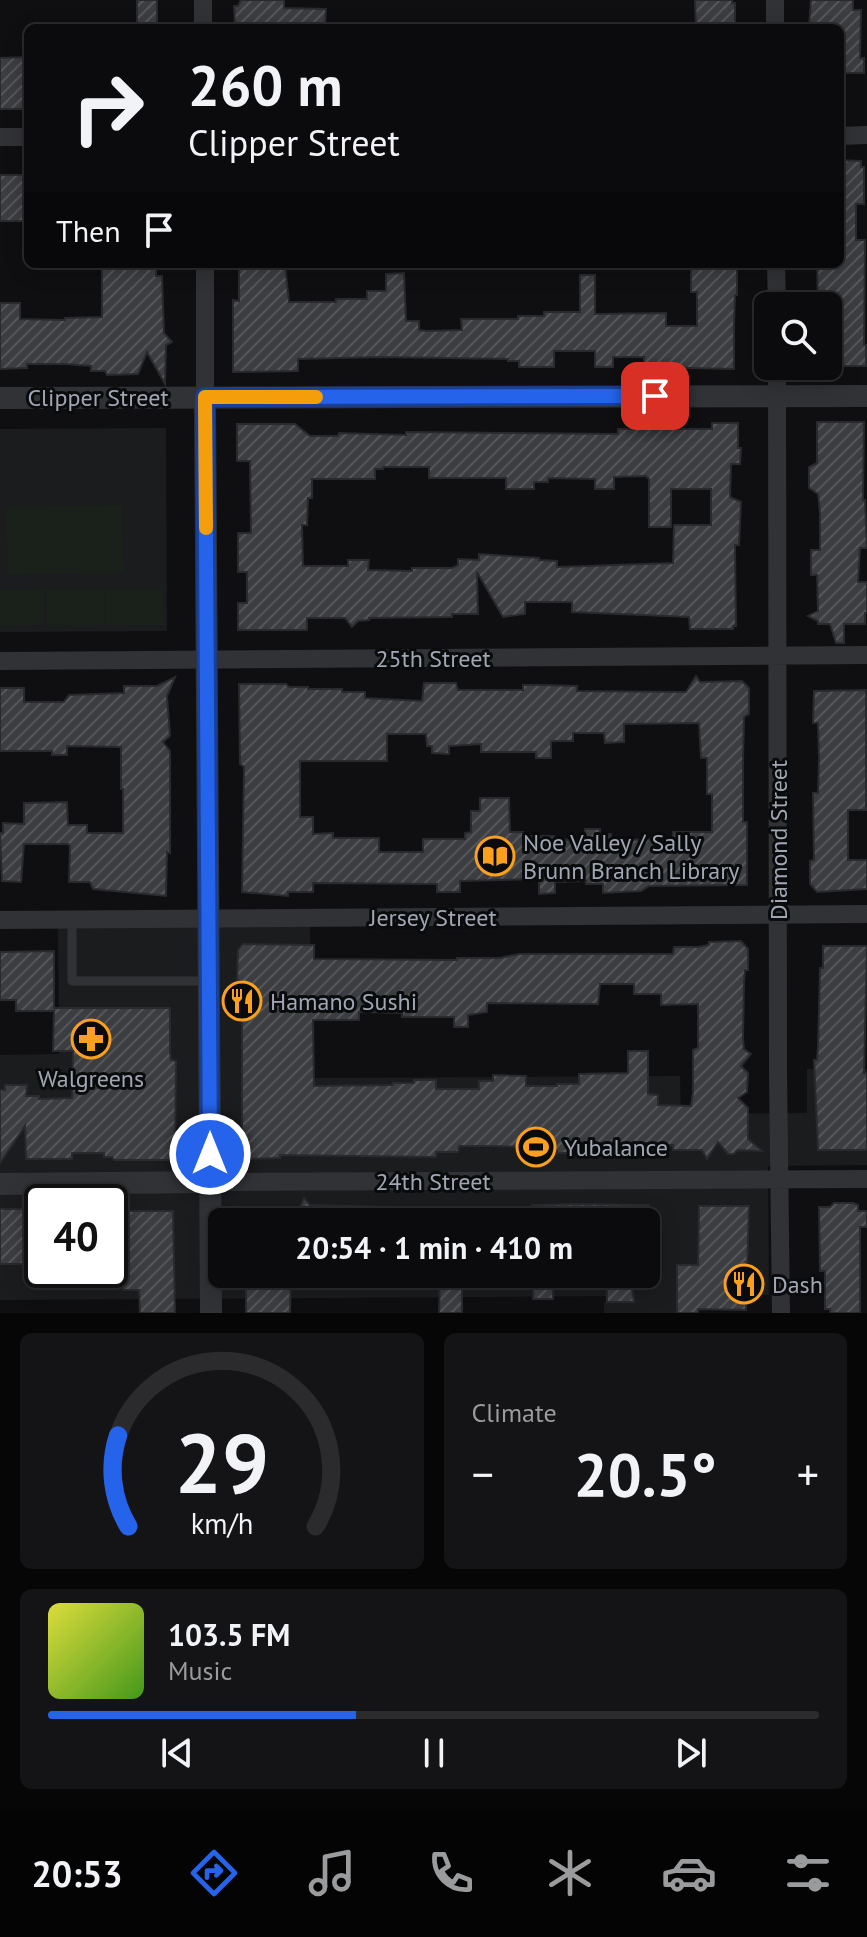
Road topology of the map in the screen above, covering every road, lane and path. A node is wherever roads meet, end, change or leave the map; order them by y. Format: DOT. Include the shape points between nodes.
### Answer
graph roads {
  1 [pos="203,0"];
  2 [pos="775,0"];
  3 [pos="203,24"];
  4 [pos="775,24"];
  5 [pos="867,135"];
  6 [pos="844,136"];
  7 [pos="0,137"];
  8 [pos="24,137"];
  9 [pos="205,268"];
  10 [pos="776,268"];
  11 [pos="777,292"];
  12 [pos="777,380"];
  13 [pos="778,396"];
  14 [pos="867,396"];
  15 [pos="205,397"];
  16 [pos="0,398"];
  17 [pos="867,655"];
  18 [pos="778,656"];
  19 [pos="207,659"];
  20 [pos="0,661"];
  21 [pos="867,914"];
  22 [pos="778,915"];
  23 [pos="209,918"];
  24 [pos="72,919"];
  25 [pos="0,920"];
  26 [pos="209,981"];
  27 [pos="867,1179"];
  28 [pos="779,1180"];
  29 [pos="210,1182"];
  30 [pos="111,1183"];
  31 [pos="0,1184"];
  32 [pos="211,1313"];
  33 [pos="781,1313"];
  1 -- 3 [label="street"];
  2 -- 4 [label="street"];
  5 -- 6 [label="street"];
  7 -- 8 [label="street"];
  9 -- 15 [label="street"];
  10 -- 11 [label="street"];
  12 -- 13 [label="street, Diamond Street"];
  13 -- 14 [label="street, Clipper Street"];
  13 -- 15 [label="street, Clipper Street"];
  13 -- 18 [label="street, Diamond Street"];
  15 -- 16 [label="street, Clipper Street"];
  15 -- 19 [label="street"];
  17 -- 18 [label="street, 25th Street"];
  18 -- 19 [label="street, 25th Street"];
  18 -- 22 [label="street, Diamond Street"];
  19 -- 20 [label="street, 25th Street"];
  19 -- 23 [label="street"];
  21 -- 22 [label="street, Jersey Street"];
  22 -- 23 [label="street, Jersey Street"];
  22 -- 28 [label="street, Diamond Street"];
  23 -- 24 [label="street, Jersey Street"];
  23 -- 26 [label="street"];
  24 -- 25 [label="street, Jersey Street"];
  24 -- 26 [label="lane" via="72,981"];
  26 -- 29 [label="street"];
  27 -- 28 [label="street, 24th Street"];
  28 -- 29 [label="street, 24th Street"];
  28 -- 33 [label="street, Diamond Street"];
  29 -- 30 [label="street, 24th Street"];
  29 -- 32 [label="street"];
  30 -- 31 [label="street, 24th Street"];
}
